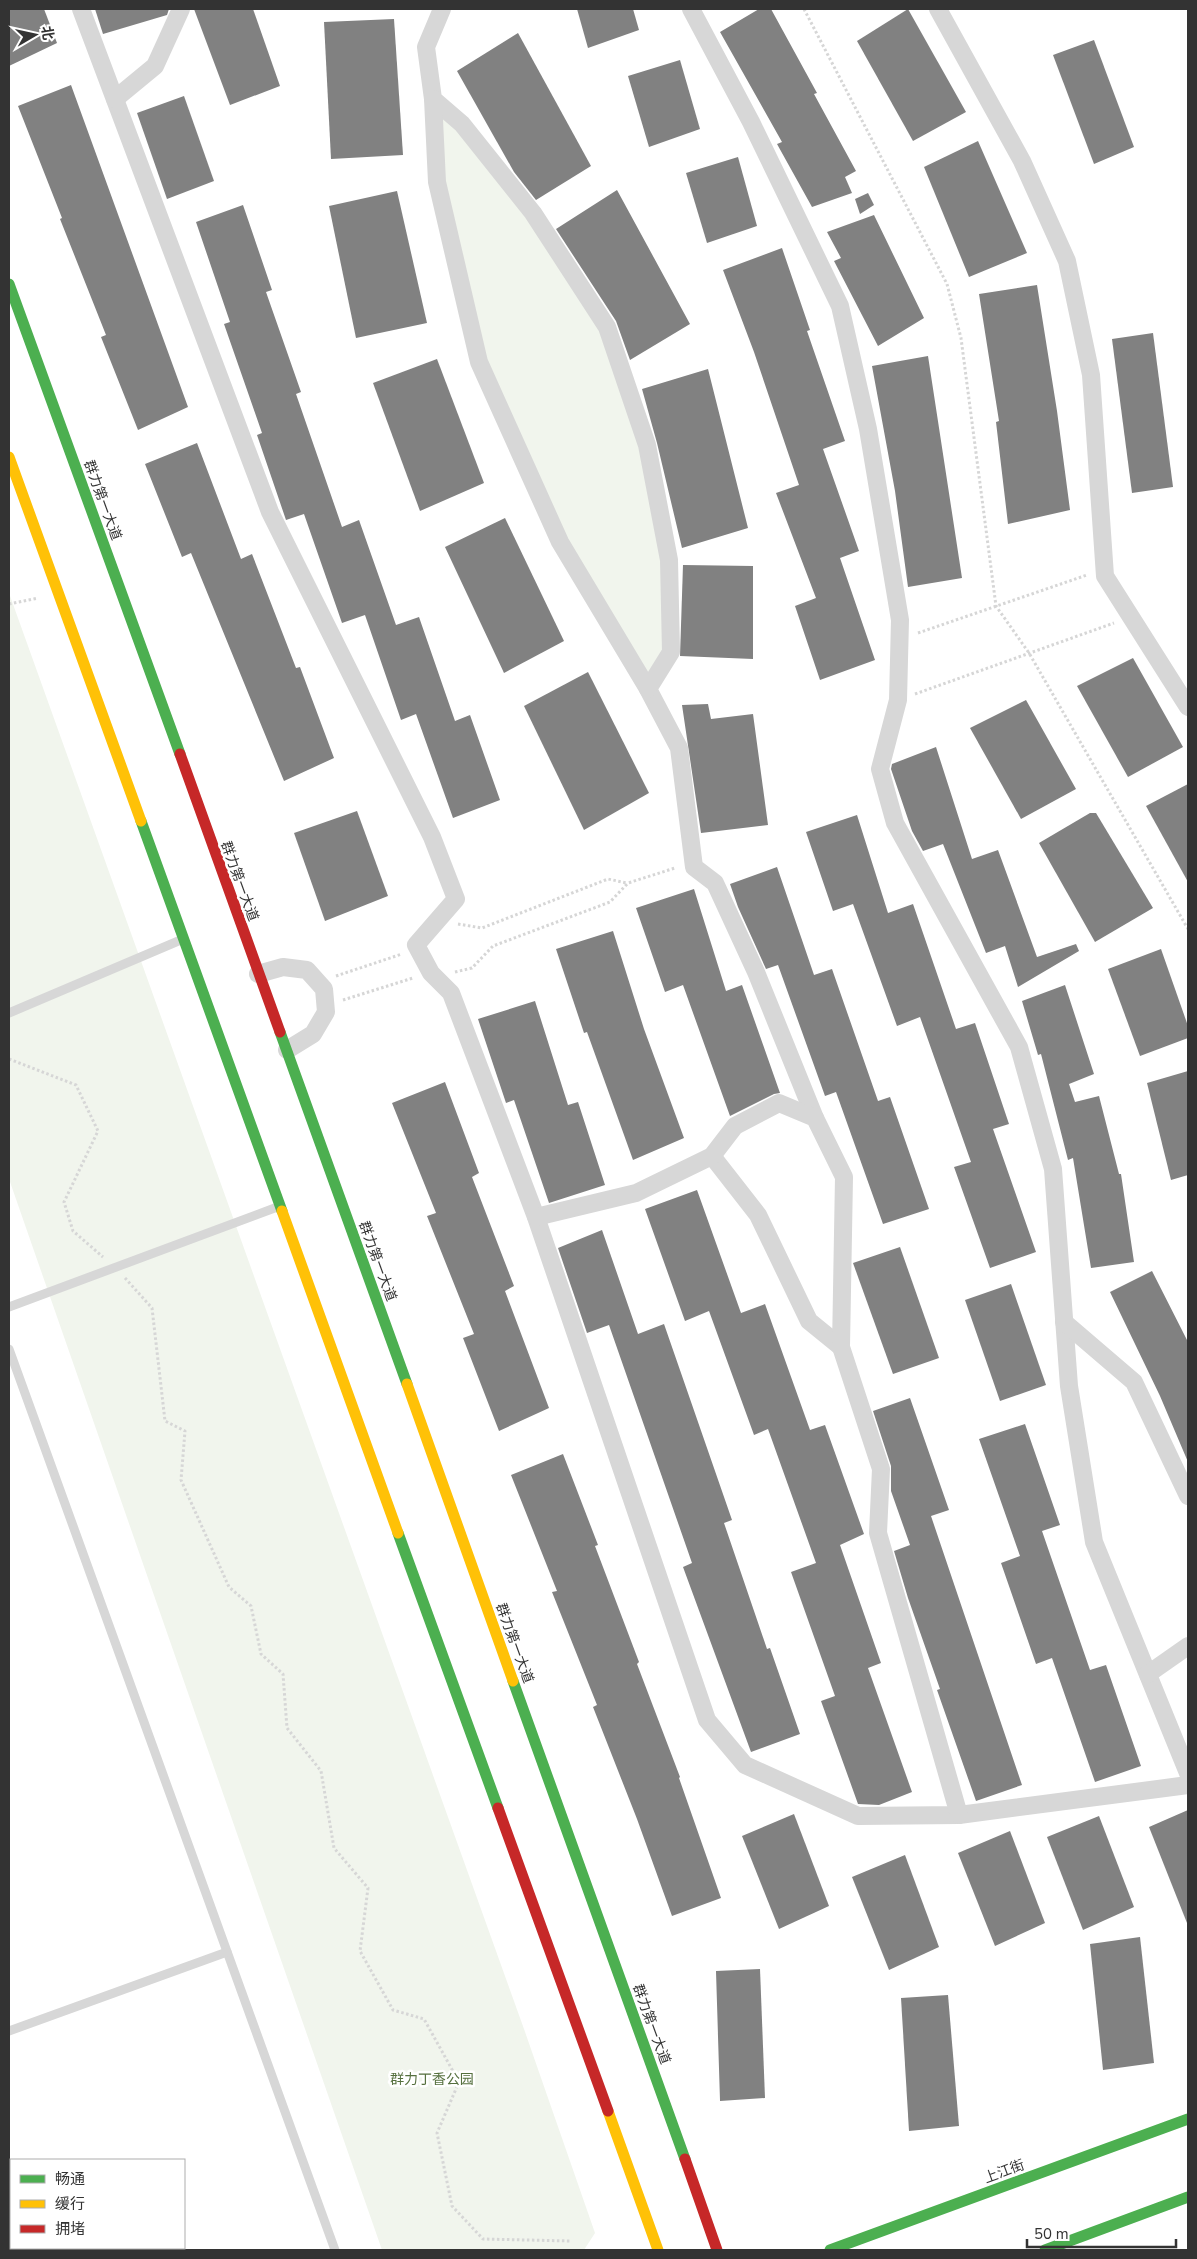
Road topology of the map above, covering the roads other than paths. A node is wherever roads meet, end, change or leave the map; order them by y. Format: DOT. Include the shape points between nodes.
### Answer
graph roads {
  1 [pos="82,9"];
  2 [pos="181,9"];
  3 [pos="442,9"];
  4 [pos="691,9"];
  5 [pos="938,9"];
  6 [pos="115,99"];
  7 [pos="433,99"];
  8 [pos="9,284"];
  9 [pos="9,456"];
  10 [pos="648,689"];
  11 [pos="1188,707"];
  12 [pos="183,938"];
  13 [pos="258,974"];
  14 [pos="9,1013"];
  15 [pos="287,1050"];
  16 [pos="815,1118"];
  17 [pos="712,1156"];
  18 [pos="280,1206"];
  19 [pos="536,1217"];
  20 [pos="9,1307"];
  21 [pos="1064,1322"];
  22 [pos="841,1347"];
  23 [pos="9,1349"];
  24 [pos="1188,1496"];
  25 [pos="1188,1646"];
  26 [pos="1148,1674"];
  27 [pos="1188,1773"];
  28 [pos="1188,1786"];
  29 [pos="959,1815"];
  30 [pos="227,1952"];
  31 [pos="9,2031"];
  32 [pos="1188,2119"];
  33 [pos="1188,2198"];
  34 [pos="335,2250"];
  35 [pos="658,2250"];
  36 [pos="717,2250"];
  37 [pos="830,2250"];
  38 [pos="1045,2250"];
  1 -- 6 [label="street"];
  2 -- 6 [label="street" via="156,66"];
  3 -- 7 [label="street" via="426,47"];
  4 -- 21 [label="street" via="752,122 840,306 868,429 900,620 898,700 880,769 895,823 1019,1047 1053,1168"];
  5 -- 11 [label="street" via="1022,161 1067,261 1091,375 1105,576"];
  6 -- 19 [label="street" via="270,512 432,837 456,899 416,945 431,973 452,993"];
  7 -- 10 [label="street" via="437,182 479,362 560,542"];
  7 -- 10 [label="street" via="462,124 533,213 608,327 647,445 669,560 671,652"];
  8 -- 13 [label="main road, 群力第一大道"];
  9 -- 12 [label="main road"];
  10 -- 16 [label="street" via="678,748 694,867 715,883 756,972"];
  12 -- 14 [label="lane"];
  12 -- 18 [label="main road"];
  13 -- 15 [label="main road, 群力第一大道"];
  13 -- 15 [label="street" via="283,967 307,970 324,989 326,1012 313,1034"];
  15 -- 36 [label="main road, 群力第一大道"];
  16 -- 17 [label="street" via="779,1103 735,1126"];
  16 -- 22 [label="street" via="844,1177"];
  17 -- 19 [label="street" via="636,1193"];
  17 -- 22 [label="street" via="758,1215 809,1321"];
  18 -- 20 [label="lane"];
  18 -- 35 [label="main road"];
  19 -- 29 [label="street" via="707,1720 745,1765 858,1816"];
  21 -- 24 [label="street" via="1134,1382"];
  21 -- 26 [label="street" via="1069,1386 1094,1542"];
  22 -- 29 [label="street" via="881,1469 878,1533"];
  23 -- 30 [label="lane"];
  25 -- 26 [label="street"];
  26 -- 27 [label="street"];
  28 -- 29 [label="street"];
  30 -- 31 [label="lane"];
  30 -- 34 [label="lane"];
  32 -- 37 [label="main road, 上江街"];
  33 -- 38 [label="main road"];
}
